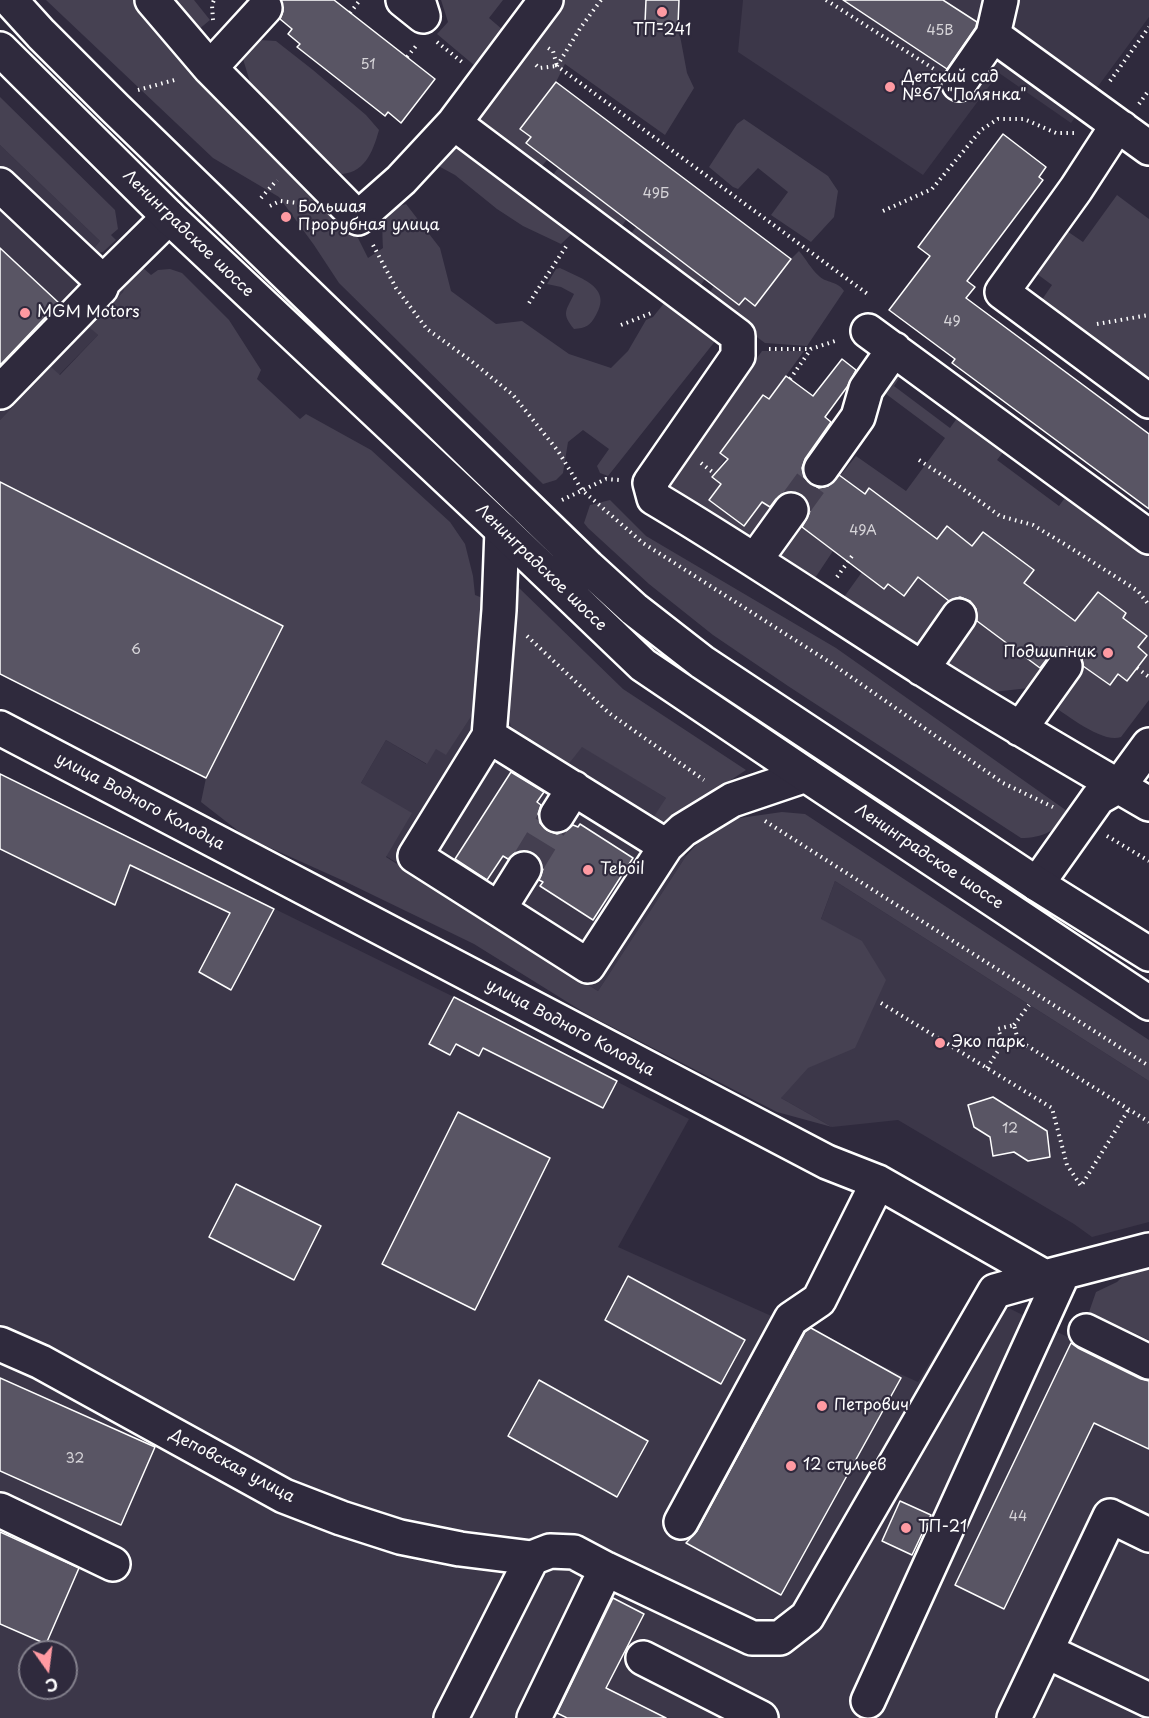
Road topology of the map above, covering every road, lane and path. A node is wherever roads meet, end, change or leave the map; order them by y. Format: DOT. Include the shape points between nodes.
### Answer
graph roads {
  1 [pos="10,0"];
  2 [pos="152,0"];
  3 [pos="360,0"];
  4 [pos="403,0"];
  5 [pos="418,0"];
  6 [pos="546,0"];
  7 [pos="601,0"];
  8 [pos="826,0"];
  9 [pos="1001,0"];
  10 [pos="265,8"];
  11 [pos="350,13"];
  12 [pos="993,35"];
  13 [pos="0,49"];
  14 [pos="553,51"];
  15 [pos="557,66"];
  16 [pos="210,68"];
  17 [pos="539,68"];
  18 [pos="959,84"];
  19 [pos="132,91"];
  20 [pos="454,123"];
  21 [pos="1118,130"];
  22 [pos="1149,148"];
  23 [pos="0,185"];
  24 [pos="883,211"];
  25 [pos="169,217"];
  26 [pos="565,248"];
  27 [pos="103,282"];
  28 [pos="869,295"];
  29 [pos="529,303"];
  30 [pos="653,313"];
  31 [pos="1149,315"];
  32 [pos="621,325"];
  33 [pos="1058,333"];
  34 [pos="881,340"];
  35 [pos="761,349"];
  36 [pos="811,349"];
  37 [pos="790,379"];
  38 [pos="0,392"];
  39 [pos="1149,401"];
  40 [pos="919,460"];
  41 [pos="821,469"];
  42 [pos="650,483"];
  43 [pos="555,503"];
  44 [pos="791,510"];
  45 [pos="502,530"];
  46 [pos="1149,537"];
  47 [pos="852,556"];
  48 [pos="756,560"];
  49 [pos="834,582"];
  50 [pos="1149,605"];
  51 [pos="499,610"];
  52 [pos="959,616"];
  53 [pos="1065,666"];
  54 [pos="1137,668"];
  55 [pos="922,669"];
  56 [pos="1149,677"];
  57 [pos="0,728"];
  58 [pos="1020,729"];
  59 [pos="489,736"];
  60 [pos="1149,745"];
  61 [pos="806,776"];
  62 [pos="1119,786"];
  63 [pos="732,800"];
  64 [pos="1149,804"];
  65 [pos="666,846"];
  66 [pos="524,869"];
  67 [pos="1037,884"];
  68 [pos="499,909"];
  69 [pos="1149,954"];
  70 [pos="881,1003"];
  71 [pos="1149,1003"];
  72 [pos="1029,1005"];
  73 [pos="1014,1025"];
  74 [pos="1018,1040"];
  75 [pos="1003,1044"];
  76 [pos="1149,1066"];
  77 [pos="987,1068"];
  78 [pos="1129,1109"];
  79 [pos="1149,1122"];
  80 [pos="878,1182"];
  81 [pos="1149,1250"];
  82 [pos="1054,1275"];
  83 [pos="1086,1331"];
  84 [pos="0,1344"];
  85 [pos="1149,1362"];
  86 [pos="0,1510"];
  87 [pos="681,1522"];
  88 [pos="1149,1535"];
  89 [pos="532,1558"];
  90 [pos="113,1564"];
  91 [pos="606,1569"];
  92 [pos="1046,1651"];
  93 [pos="643,1658"];
  94 [pos="1149,1700"];
  95 [pos="868,1701"];
  96 [pos="451,1718"];
  97 [pos="534,1718"];
  98 [pos="761,1718"];
  99 [pos="1014,1718"];
  1 -- 67 [label="main road, Ленинградское шоссе" via="115,108 634,609 702,662"];
  2 -- 16 [label="main road"];
  3 -- 11 [label="path"];
  4 -- 5 [label="main road" via="423,16"];
  6 -- 20 [label="main road"];
  7 -- 15 [label="path"];
  8 -- 18 [label="path"];
  9 -- 12 [label="main road"];
  10 -- 16 [label="main road"];
  12 -- 18 [label="main road"];
  12 -- 21 [label="main road"];
  13 -- 25 [label="main road, Ленинградское шоссе"];
  14 -- 15 [label="path"];
  15 -- 17 [label="path"];
  15 -- 28 [label="path"];
  16 -- 19 [label="path"];
  16 -- 20 [label="main road" via="358,218 401,180"];
  20 -- 42 [label="main road" via="738,336 738,356"];
  21 -- 22 [label="main road"];
  21 -- 24 [label="path" via="1056,133 1024,119 998,119 981,130 932,189"];
  21 -- 33 [label="main road" via="1002,292"];
  23 -- 27 [label="main road"];
  25 -- 27 [label="main road"];
  25 -- 45 [label="main road, Ленинградское шоссе"];
  26 -- 29 [label="path"];
  27 -- 38 [label="main road"];
  30 -- 32 [label="path"];
  31 -- 33 [label="path"];
  33 -- 39 [label="main road"];
  34 -- 36 [label="path"];
  34 -- 41 [label="main road" via="858,417"];
  34 -- 46 [label="main road"];
  35 -- 36 [label="path"];
  36 -- 37 [label="path"];
  40 -- 50 [label="path" via="1000,516 1033,525 1066,545 1138,591"];
  42 -- 43 [label="path" via="606,479"];
  42 -- 48 [label="main road" via="654,498"];
  44 -- 48 [label="main road"];
  45 -- 51 [label="main road"];
  45 -- 61 [label="main road, Ленинградское шоссе" via="643,665"];
  47 -- 49 [label="path"];
  48 -- 55 [label="main road"];
  51 -- 59 [label="main road"];
  51 -- 63 [label="path" via="609,713"];
  52 -- 55 [label="main road"];
  53 -- 58 [label="main road"];
  54 -- 56 [label="path"];
  55 -- 58 [label="main road"];
  57 -- 80 [label="main road, улица Водного Колодца" via="827,1162"];
  58 -- 62 [label="main road"];
  59 -- 65 [label="main road" via="566,801"];
  59 -- 68 [label="main road" via="415,856"];
  60 -- 62 [label="main road"];
  61 -- 63 [label="main road"];
  61 -- 71 [label="main road, Ленинградское шоссе"];
  62 -- 64 [label="main road"];
  62 -- 67 [label="main road" via="1098,798"];
  63 -- 65 [label="main road" via="683,830"];
  63 -- 76 [label="path"];
  65 -- 68 [label="main road" via="588,966"];
  66 -- 68 [label="main road"];
  67 -- 69 [label="main road, Ленинградское шоссе"];
  70 -- 77 [label="path"];
  72 -- 73 [label="path"];
  73 -- 74 [label="path"];
  73 -- 75 [label="path" via="998,1029"];
  74 -- 75 [label="path"];
  74 -- 78 [label="path"];
  75 -- 77 [label="path"];
  77 -- 78 [label="path" via="1052,1108 1066,1165 1081,1186"];
  78 -- 79 [label="path"];
  80 -- 82 [label="main road, улица Водного Колодца"];
  80 -- 87 [label="main road" via="819,1300 791,1319"];
  81 -- 82 [label="main road"];
  82 -- 91 [label="main road, Деповская улица" via="994,1292 807,1617 780,1638 752,1638"];
  82 -- 95 [label="main road"];
  83 -- 85 [label="main road"];
  84 -- 89 [label="main road, Деповская улица" via="41,1362 284,1496 400,1537"];
  86 -- 90 [label="main road"];
  88 -- 92 [label="main road" via="1110,1516"];
  89 -- 91 [label="main road, Деповская улица" via="550,1551 574,1552"];
  89 -- 96 [label="main road"];
  91 -- 97 [label="main road"];
  92 -- 94 [label="main road"];
  92 -- 99 [label="main road"];
  93 -- 98 [label="main road"];
}
